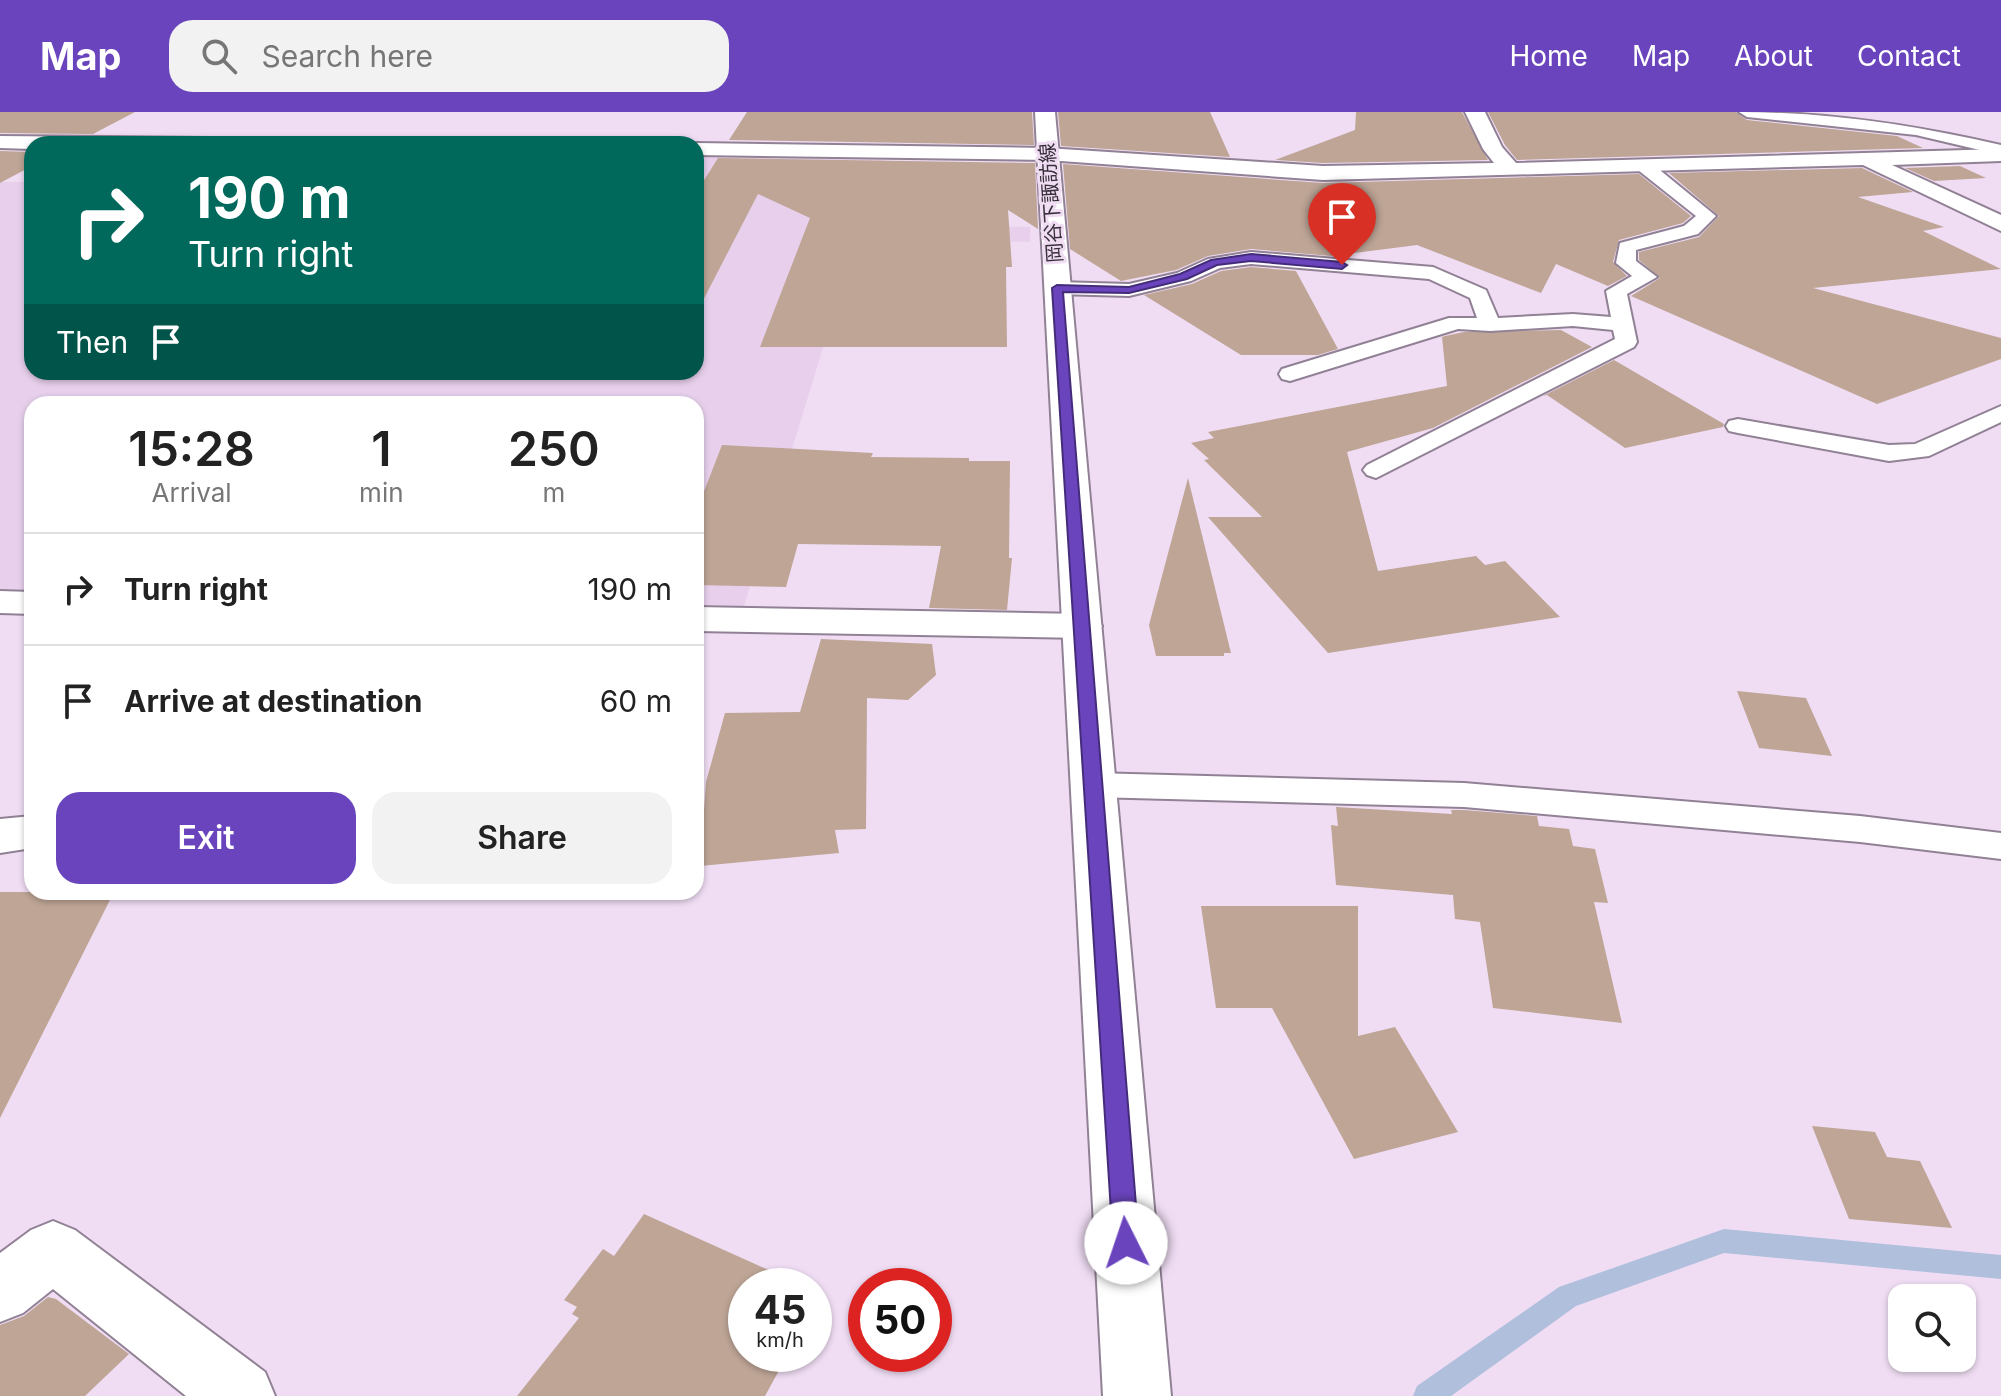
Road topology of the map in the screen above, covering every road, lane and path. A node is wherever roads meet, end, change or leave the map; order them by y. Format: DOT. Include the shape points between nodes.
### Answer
graph roads {
  1 [pos="1475,112"];
  2 [pos="1747,112"];
  3 [pos="1046,133"];
  4 [pos="0,142"];
  5 [pos="24,142"];
  6 [pos="704,149"];
  7 [pos="2001,153"];
  8 [pos="1866,161"];
  9 [pos="1644,166"];
  10 [pos="1511,170"];
  11 [pos="2001,224"];
  12 [pos="1057,288"];
  13 [pos="1490,325"];
  14 [pos="1623,325"];
  15 [pos="1290,374"];
  16 [pos="2001,413"];
  17 [pos="1738,426"];
  18 [pos="1376,470"];
  19 [pos="0,602"];
  20 [pos="24,603"];
  21 [pos="704,619"];
  22 [pos="1082,626"];
  23 [pos="1093,785"];
  24 [pos="24,833"];
  25 [pos="0,836"];
  26 [pos="2001,846"];
  27 [pos="0,1291"];
  28 [pos="215,1389"];
  29 [pos="1137,1396"];
  1 -- 10 [label="street" via="1493,149"];
  2 -- 7 [label="lane" via="1916,130"];
  3 -- 6 [label="street"];
  3 -- 10 [label="street" via="1323,173"];
  3 -- 12 [label="street, 岡谷下諏訪線"];
  4 -- 5 [label="street"];
  7 -- 8 [label="street"];
  8 -- 9 [label="street"];
  8 -- 11 [label="street"];
  9 -- 10 [label="street"];
  9 -- 14 [label="lane" via="1707,216 1691,230 1627,247 1626,263 1647,277 1616,291"];
  12 -- 13 [label="lane" via="1129,290 1184,277 1215,263 1251,258 1433,273 1479,294"];
  12 -- 22 [label="street, 岡谷下諏訪線"];
  13 -- 14 [label="lane" via="1573,320"];
  13 -- 15 [label="lane" via="1457,323"];
  14 -- 18 [label="lane" via="1626,342"];
  16 -- 17 [label="lane" via="1920,451 1889,453"];
  19 -- 20 [label="street"];
  21 -- 22 [label="street"];
  22 -- 23 [label="street, 岡谷下諏訪線"];
  23 -- 26 [label="lane" via="1464,795"];
  23 -- 29 [label="street, 岡谷下諏訪線"];
  24 -- 25 [label="street"];
  27 -- 28 [label="street" via="53,1251"];
}
